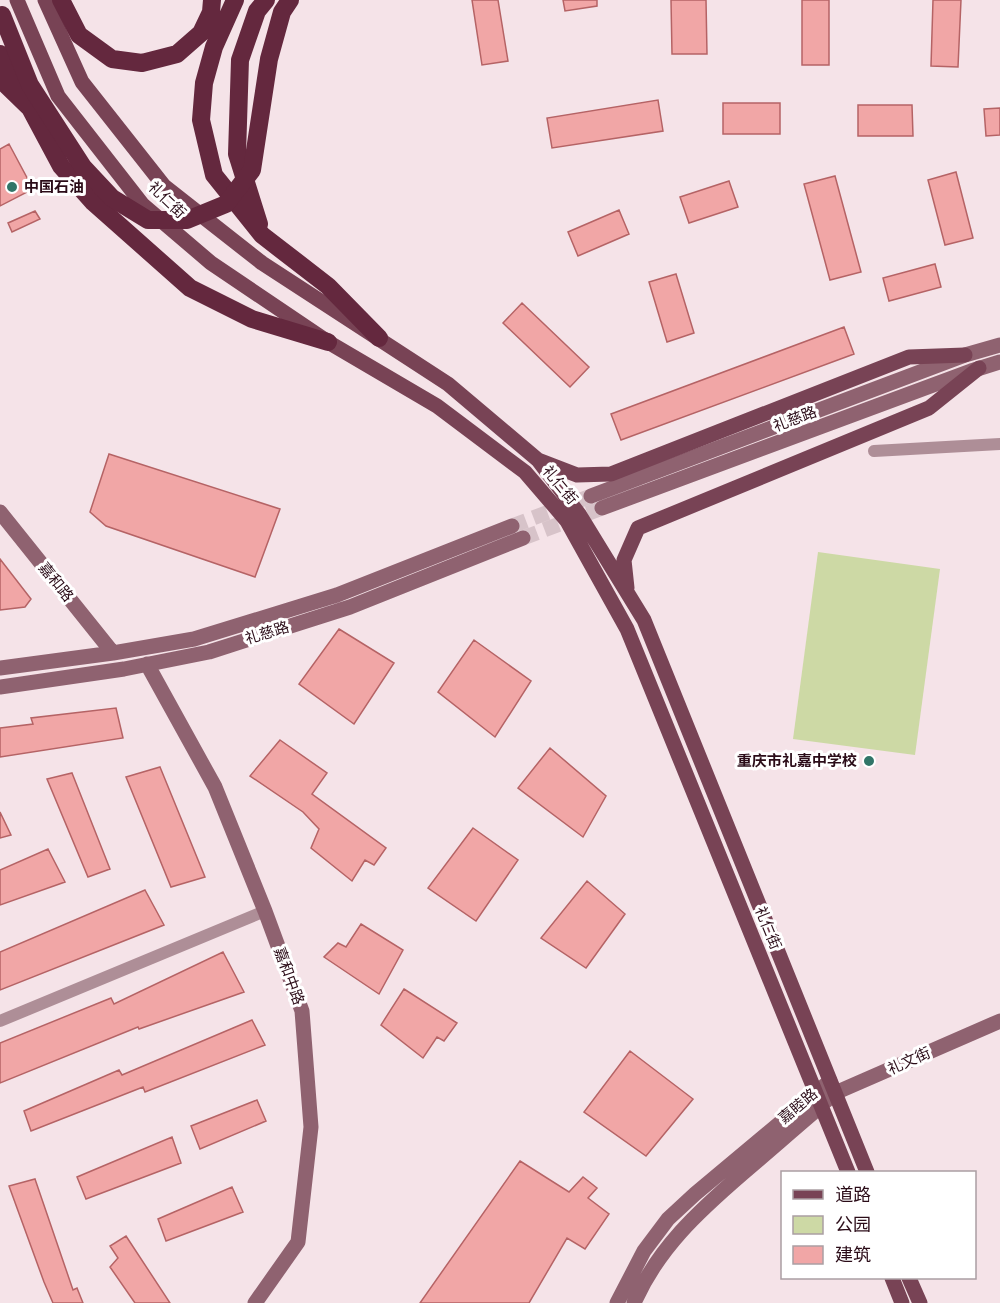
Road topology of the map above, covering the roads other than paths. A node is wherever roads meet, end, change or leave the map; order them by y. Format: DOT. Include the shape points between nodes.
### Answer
graph roads {
  1 [pos="17,0"];
  2 [pos="45,0"];
  3 [pos="61,0"];
  4 [pos="212,0"];
  5 [pos="235,0"];
  6 [pos="266,0"];
  7 [pos="290,0"];
  8 [pos="1,10"];
  9 [pos="0,54"];
  10 [pos="0,79"];
  11 [pos="30,108"];
  12 [pos="262,235"];
  13 [pos="379,338"];
  14 [pos="328,342"];
  15 [pos="1000,345"];
  16 [pos="965,355"];
  17 [pos="1000,362"];
  18 [pos="979,368"];
  19 [pos="1000,444"];
  20 [pos="874,451"];
  21 [pos="538,460"];
  22 [pos="591,496"];
  23 [pos="602,508"];
  24 [pos="0,512"];
  25 [pos="512,526"];
  26 [pos="523,538"];
  27 [pos="628,594"];
  28 [pos="113,653"];
  29 [pos="147,664"];
  30 [pos="0,668"];
  31 [pos="0,687"];
  32 [pos="266,911"];
  33 [pos="0,1021"];
  34 [pos="1000,1021"];
  35 [pos="832,1087"];
  36 [pos="818,1099"];
  37 [pos="847,1171"];
  38 [pos="866,1171"];
  39 [pos="892,1279"];
  40 [pos="909,1279"];
  41 [pos="255,1303"];
  42 [pos="617,1303"];
  43 [pos="634,1303"];
  44 [pos="902,1303"];
  45 [pos="920,1303"];
  1 -- 14 [label="main road, 礼仁街" via="58,96 142,205 211,264"];
  2 -- 13 [label="main road, 礼仁街" via="82,82 164,186 262,263"];
  3 -- 4 [label="highway" via="79,34 112,59 142,63 177,54 201,33"];
  5 -- 12 [label="highway" via="214,47 204,83 201,120 214,175"];
  6 -- 12 [label="highway" via="257,11 240,60 237,154"];
  7 -- 8 [label="highway, bridge" via="282,12 269,59 252,170 226,204 187,220 148,220 112,198 84,167 30,85"];
  9 -- 11 [label="highway"];
  10 -- 11 [label="highway"];
  11 -- 14 [label="highway" via="61,166 93,202 190,288 252,319"];
  12 -- 13 [label="highway" via="328,286"];
  13 -- 21 [label="main road, 礼仁街" via="448,384"];
  14 -- 36 [label="main road, 礼仁街" via="437,406 525,472 567,521 627,629"];
  15 -- 16 [label="main road, 礼慈路"];
  16 -- 21 [label="main road" via="909,357 610,474 578,475"];
  16 -- 22 [label="main road, 礼慈路"];
  17 -- 18 [label="main road, 礼慈路"];
  18 -- 23 [label="main road, 礼慈路"];
  18 -- 27 [label="main road" via="929,408 638,528 624,560"];
  19 -- 20 [label="street"];
  21 -- 27 [label="main road, 礼仁街" via="579,514"];
  24 -- 28 [label="main road, 嘉和路"];
  25 -- 28 [label="main road, 礼慈路" via="337,595 194,639"];
  26 -- 29 [label="main road, 礼慈路" via="350,608 209,652"];
  27 -- 35 [label="main road, 礼仁街" via="644,620"];
  28 -- 30 [label="main road, 礼慈路"];
  29 -- 31 [label="main road, 礼慈路"];
  29 -- 32 [label="main road, 嘉和中路" via="215,787"];
  32 -- 33 [label="street"];
  32 -- 41 [label="main road, 嘉和中路" via="302,1011 312,1127 298,1242"];
  34 -- 35 [label="main road, 礼文街"];
  35 -- 36 [label="main road, 礼文街"];
  35 -- 38 [label="main road, 礼仁街"];
  36 -- 37 [label="main road, 礼仁街"];
  36 -- 42 [label="main road, 嘉睦路" via="694,1194 668,1220 644,1251"];
  36 -- 43 [label="main road, 嘉睦路" via="678,1233 657,1259"];
  39 -- 44 [label="main road"];
  40 -- 45 [label="main road"];
}
